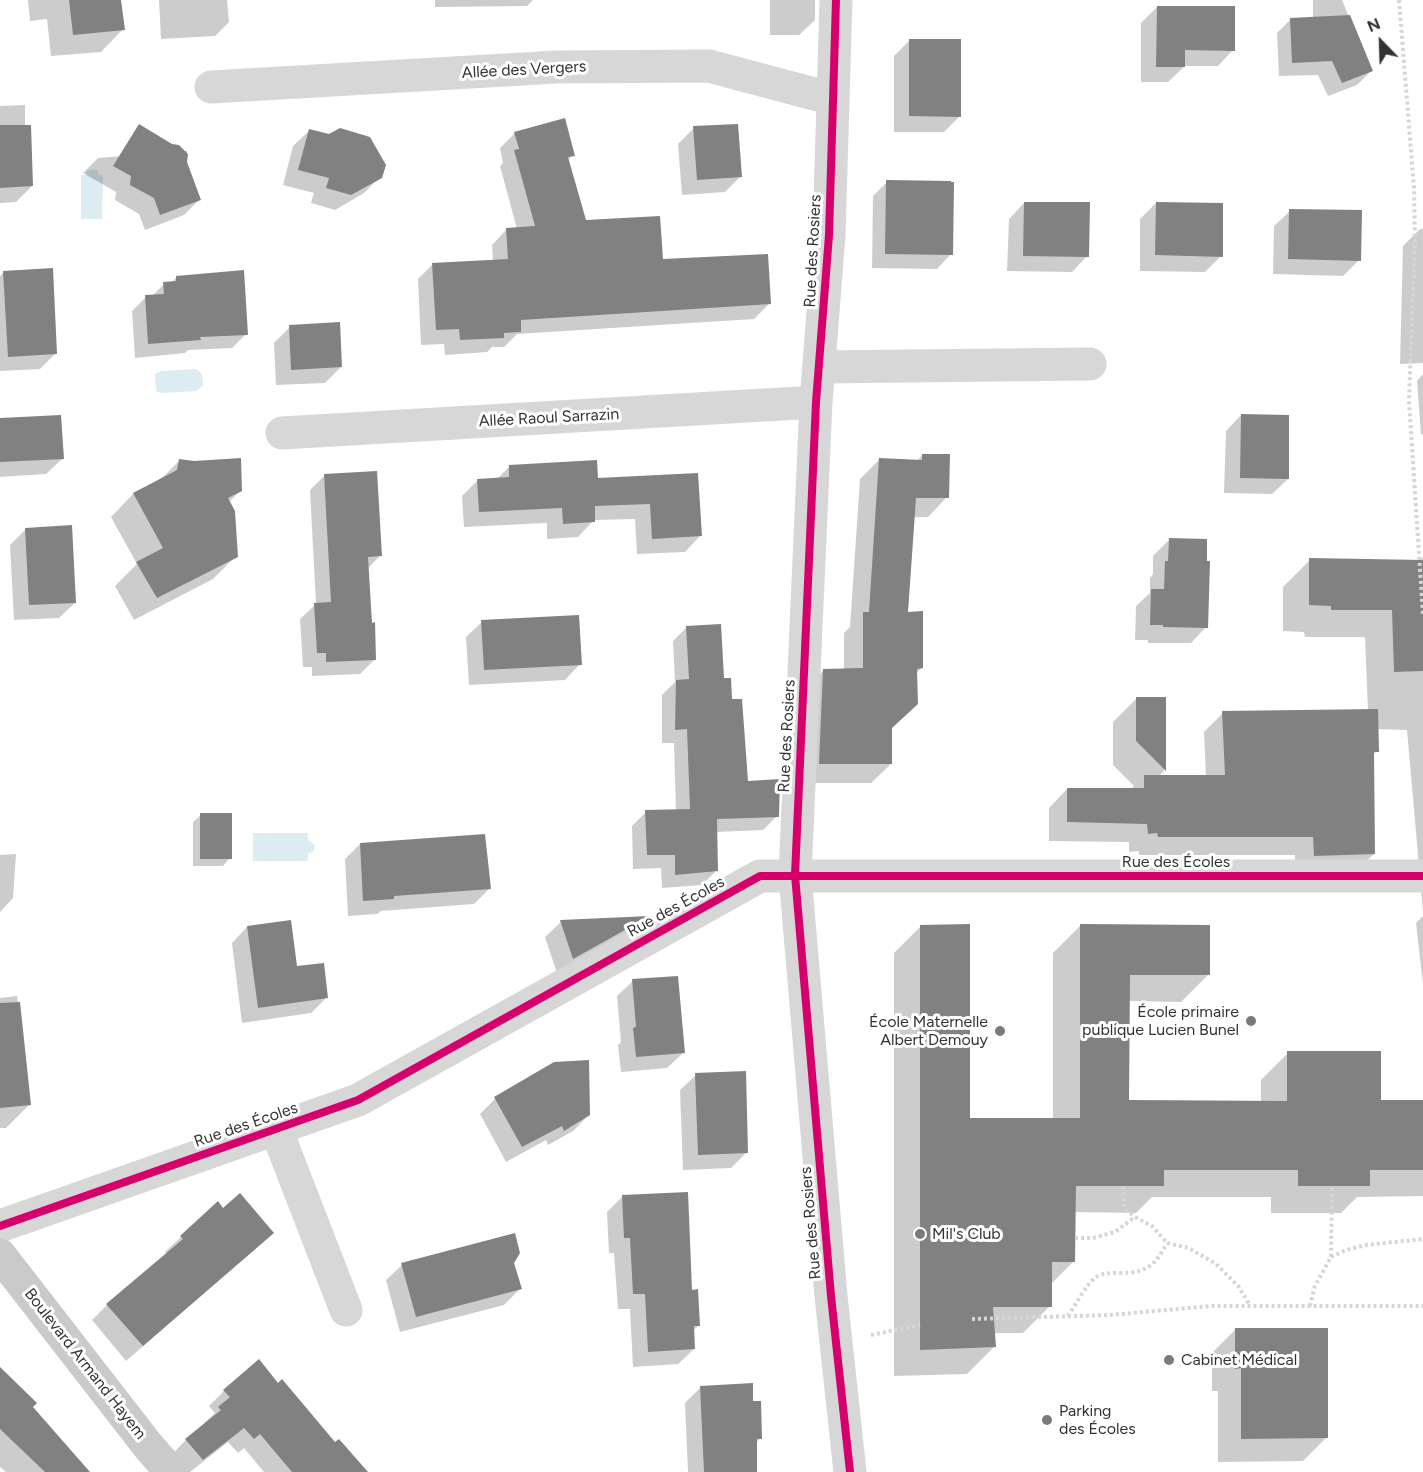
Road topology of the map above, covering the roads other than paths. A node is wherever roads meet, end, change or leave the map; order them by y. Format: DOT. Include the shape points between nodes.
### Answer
graph roads {
  1 [pos="836,0"];
  2 [pos="212,87"];
  3 [pos="833,99"];
  4 [pos="1090,364"];
  5 [pos="819,367"];
  6 [pos="816,402"];
  7 [pos="282,433"];
  8 [pos="795,875"];
  9 [pos="1423,876"];
  10 [pos="276,1129"];
  11 [pos="0,1226"];
  12 [pos="0,1255"];
  13 [pos="346,1310"];
  14 [pos="171,1472"];
  15 [pos="850,1472"];
  1 -- 3 [label="street, Rue des Rosiers"];
  2 -- 3 [label="street, Allée des Vergers" via="557,67 709,66"];
  3 -- 5 [label="street, Rue des Rosiers" via="829,235"];
  4 -- 5 [label="street"];
  5 -- 6 [label="street, Rue des Rosiers"];
  6 -- 7 [label="street, Allée Raoul Sarrazin"];
  6 -- 8 [label="street, Rue des Rosiers"];
  8 -- 9 [label="street, Rue des Écoles"];
  8 -- 10 [label="street, Rue des Écoles" via="759,876 358,1100"];
  8 -- 15 [label="street, Rue des Rosiers"];
  10 -- 11 [label="street, Rue des Écoles"];
  10 -- 13 [label="street"];
  12 -- 14 [label="main road, Boulevard Armand Hayem"];
}
